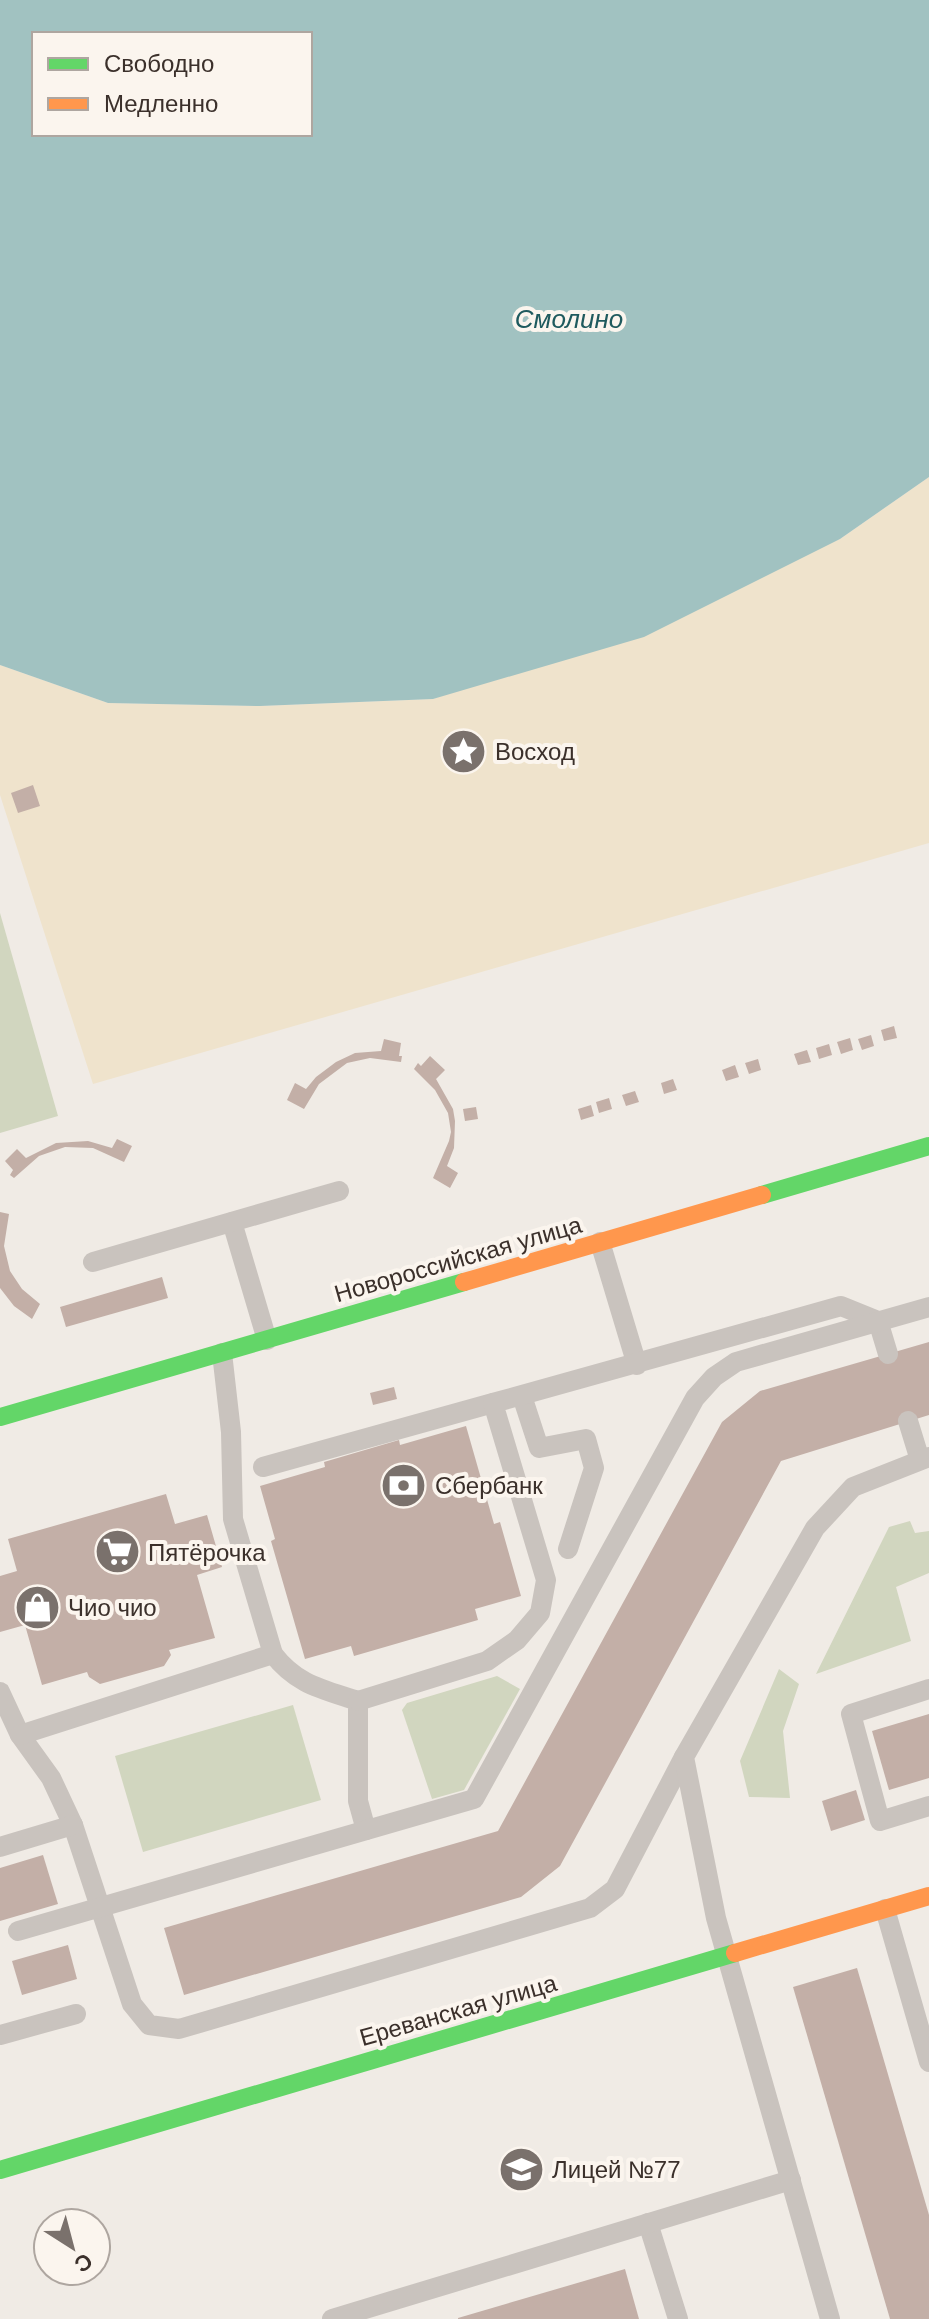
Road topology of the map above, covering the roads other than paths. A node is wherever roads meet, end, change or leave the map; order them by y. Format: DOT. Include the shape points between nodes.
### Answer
graph roads {
  1 [pos="929,1146"];
  2 [pos="339,1191"];
  3 [pos="232,1222"];
  4 [pos="600,1242"];
  5 [pos="93,1262"];
  6 [pos="929,1307"];
  7 [pos="878,1321"];
  8 [pos="267,1340"];
  9 [pos="222,1353"];
  10 [pos="888,1354"];
  11 [pos="637,1365"];
  12 [pos="522,1396"];
  13 [pos="493,1403"];
  14 [pos="0,1417"];
  15 [pos="908,1421"];
  16 [pos="924,1458"];
  17 [pos="263,1467"];
  18 [pos="568,1549"];
  19 [pos="273,1654"];
  20 [pos="929,1689"];
  21 [pos="0,1692"];
  22 [pos="358,1701"];
  23 [pos="20,1735"];
  24 [pos="684,1757"];
  25 [pos="929,1806"];
  26 [pos="73,1825"];
  27 [pos="366,1830"];
  28 [pos="0,1847"];
  29 [pos="929,1896"];
  30 [pos="100,1907"];
  31 [pos="885,1909"];
  32 [pos="18,1931"];
  33 [pos="728,1955"];
  34 [pos="76,2014"];
  35 [pos="0,2035"];
  36 [pos="929,2061"];
  37 [pos="0,2170"];
  38 [pos="791,2180"];
  39 [pos="648,2223"];
  40 [pos="332,2319"];
  41 [pos="678,2319"];
  42 [pos="830,2319"];
  1 -- 4 [label="main road, Новороссийская улица"];
  2 -- 3 [label="lane"];
  3 -- 5 [label="lane"];
  3 -- 8 [label="lane"];
  4 -- 8 [label="main road, Новороссийская улица"];
  4 -- 11 [label="lane"];
  6 -- 7 [label="lane"];
  7 -- 10 [label="lane"];
  7 -- 11 [label="lane" via="841,1306"];
  7 -- 27 [label="lane" via="736,1362 714,1377 695,1398 474,1799"];
  8 -- 9 [label="main road, Новороссийская улица"];
  9 -- 14 [label="main road, Новороссийская улица"];
  9 -- 19 [label="lane" via="233,1519"];
  11 -- 12 [label="lane"];
  12 -- 13 [label="lane"];
  12 -- 18 [label="lane" via="539,1448 586,1439 594,1468"];
  13 -- 17 [label="lane"];
  13 -- 22 [label="lane" via="546,1580 540,1613 517,1640 487,1661"];
  15 -- 16 [label="lane"];
  16 -- 24 [label="lane" via="853,1487 815,1528"];
  19 -- 22 [label="lane" via="305,1684"];
  19 -- 23 [label="lane"];
  20 -- 25 [label="lane" via="851,1714 880,1821"];
  21 -- 23 [label="lane"];
  22 -- 27 [label="lane" via="358,1801"];
  23 -- 26 [label="lane" via="51,1778"];
  24 -- 30 [label="lane" via="615,1889 590,1908 179,2029 149,2025 132,2004"];
  24 -- 33 [label="lane"];
  26 -- 28 [label="lane"];
  26 -- 30 [label="lane"];
  27 -- 30 [label="lane"];
  29 -- 31 [label="main road, Ереванская улица"];
  30 -- 32 [label="lane"];
  31 -- 33 [label="main road, Ереванская улица"];
  31 -- 36 [label="lane"];
  33 -- 37 [label="main road, Ереванская улица"];
  33 -- 38 [label="lane"];
  34 -- 35 [label="lane"];
  38 -- 39 [label="lane"];
  38 -- 42 [label="lane"];
  39 -- 40 [label="lane"];
  39 -- 41 [label="lane"];
}
